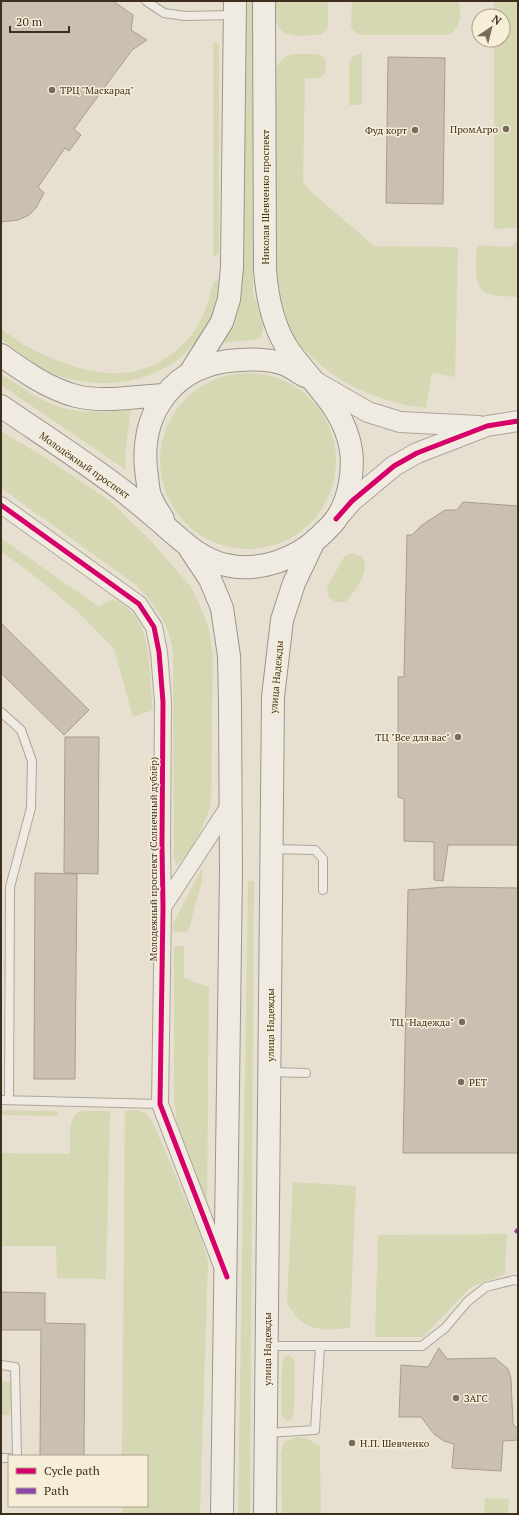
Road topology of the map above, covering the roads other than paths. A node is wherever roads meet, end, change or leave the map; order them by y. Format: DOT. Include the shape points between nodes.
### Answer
graph roads {
  1 [pos="146,1"];
  2 [pos="264,1"];
  3 [pos="235,8"];
  4 [pos="1,355"];
  5 [pos="190,373"];
  6 [pos="313,381"];
  7 [pos="165,395"];
  8 [pos="1,406"];
  9 [pos="518,421"];
  10 [pos="486,426"];
  11 [pos="1,505"];
  12 [pos="336,519"];
  13 [pos="167,527"];
  14 [pos="313,543"];
  15 [pos="190,549"];
  16 [pos="1,712"];
  17 [pos="231,803"];
  18 [pos="271,849"];
  19 [pos="323,890"];
  20 [pos="164,907"];
  21 [pos="269,1072"];
  22 [pos="306,1073"];
  23 [pos="5,1100"];
  24 [pos="160,1104"];
  25 [pos="227,1277"];
  26 [pos="518,1281"];
  27 [pos="268,1346"];
  28 [pos="320,1347"];
  29 [pos="1,1364"];
  30 [pos="267,1434"];
  31 [pos="17,1455"];
  32 [pos="222,1514"];
  33 [pos="265,1514"];
  1 -- 3 [label="lane" via="164,13 185,16"];
  2 -- 6 [label="main road, Николая Шевченко проспект" via="267,295 275,323 290,351"];
  3 -- 5 [label="main road" via="230,298 222,322"];
  4 -- 7 [label="main road" via="53,387 76,396 99,398"];
  5 -- 6 [label="main road, Молодёжный проспект" via="222,360 255,359 284,364"];
  5 -- 7 [label="main road, Молодёжный проспект"];
  6 -- 10 [label="street, Молодёжный проспект" via="368,412 400,422"];
  6 -- 12 [label="main road, Молодёжный проспект" via="331,402 344,425 351,450 350,482"];
  7 -- 13 [label="main road, Молодёжный проспект" via="153,413 147,431 145,461 151,498"];
  8 -- 13 [label="main road, Молодёжный проспект" via="126,493"];
  9 -- 10 [label="street, Молодёжный проспект"];
  10 -- 12 [label="street, Молодёжный проспект" via="417,453 394,466 352,501"];
  11 -- 20 [label="street, Молодежный проспект (Солнечный дублёр)" via="139,604 154,627 163,702"];
  12 -- 14 [label="main road, Молодёжный проспект"];
  13 -- 15 [label="main road, Молодёжный проспект"];
  14 -- 15 [label="main road, Молодёжный проспект" via="288,558 256,568 225,565"];
  14 -- 18 [label="main road, улица Надежды" via="294,583 282,620 273,697"];
  15 -- 17 [label="main road" via="210,579 222,608 229,656"];
  16 -- 23 [label="lane" via="21,730 32,760 31,808 10,886"];
  17 -- 20 [label="street"];
  17 -- 25 [label="main road"];
  18 -- 19 [label="lane" via="315,850 323,859"];
  18 -- 21 [label="main road, улица Надежды"];
  20 -- 24 [label="street, Молодежный проспект (Солнечный дублёр)"];
  21 -- 22 [label="lane"];
  21 -- 27 [label="main road, улица Надежды"];
  23 -- 24 [label="lane"];
  24 -- 25 [label="street, Молодежный проспект (Солнечный дублёр)"];
  25 -- 32 [label="main road"];
  26 -- 28 [label="lane" via="486,1287 468,1300 446,1328 422,1346"];
  27 -- 28 [label="lane"];
  27 -- 30 [label="main road, улица Надежды"];
  28 -- 30 [label="lane" via="315,1430"];
  29 -- 31 [label="lane" via="16,1368"];
  30 -- 33 [label="main road, улица Надежды"];
}
